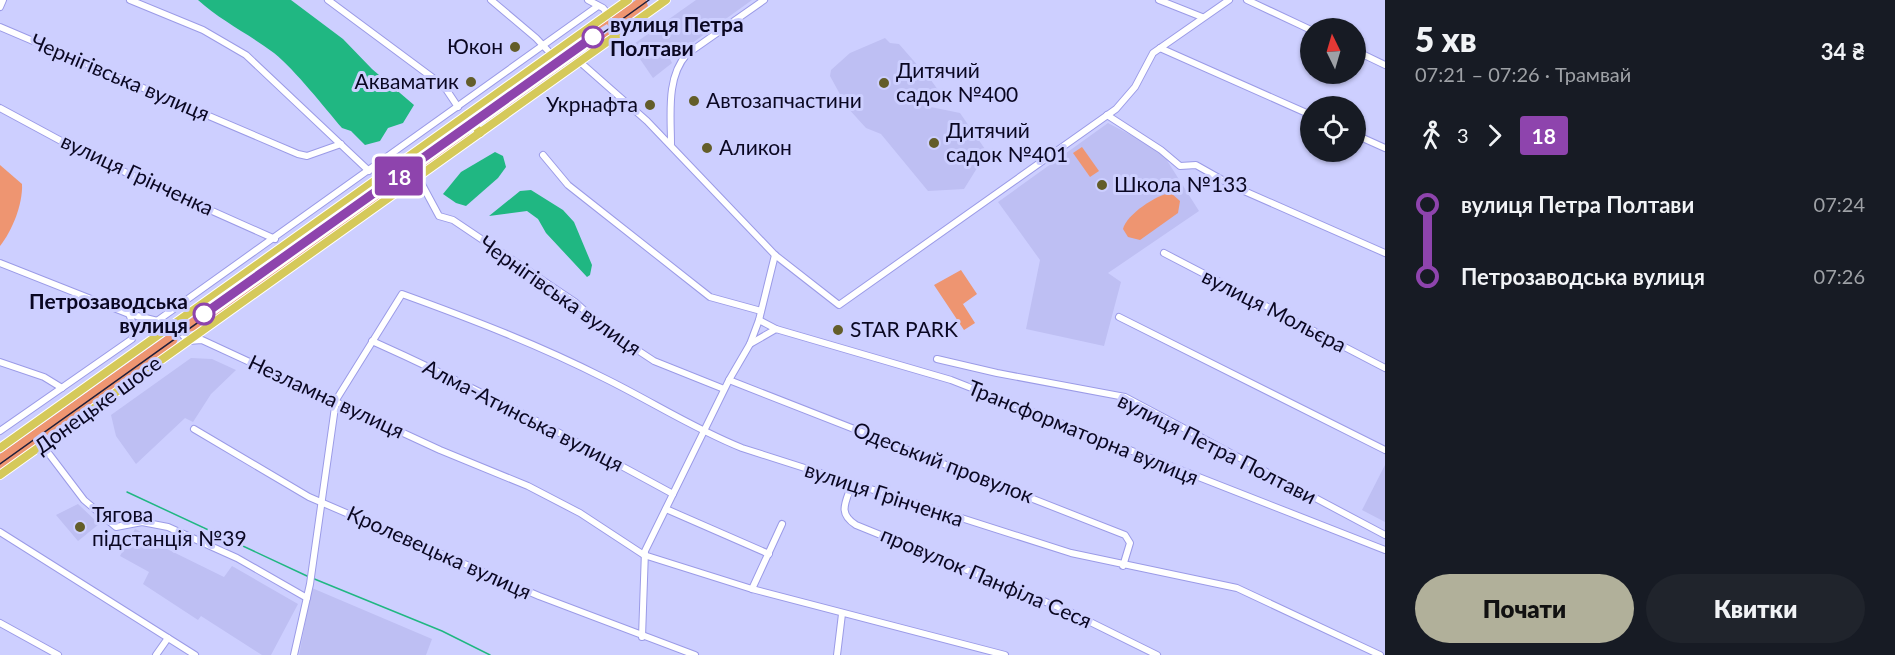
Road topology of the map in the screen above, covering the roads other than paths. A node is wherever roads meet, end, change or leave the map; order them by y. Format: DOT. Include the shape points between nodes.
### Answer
graph roads {
  1 [pos="3,0"];
  2 [pos="130,0"];
  3 [pos="141,0"];
  4 [pos="328,0"];
  5 [pos="490,0"];
  6 [pos="588,0"];
  7 [pos="628,0"];
  8 [pos="764,0"];
  9 [pos="1159,0"];
  10 [pos="1229,0"];
  11 [pos="1247,0"];
  12 [pos="660,2"];
  13 [pos="598,6"];
  14 [pos="0,7"];
  15 [pos="148,9"];
  16 [pos="608,14"];
  17 [pos="1202,17"];
  18 [pos="1300,25"];
  19 [pos="0,27"];
  20 [pos="543,44"];
  21 [pos="1160,48"];
  22 [pos="552,55"];
  23 [pos="1366,55"];
  24 [pos="580,62"];
  25 [pos="1385,64"];
  26 [pos="458,107"];
  27 [pos="0,108"];
  28 [pos="1300,110"];
  29 [pos="466,115"];
  30 [pos="1107,115"];
  31 [pos="480,133"];
  32 [pos="1366,139"];
  33 [pos="341,144"];
  34 [pos="671,144"];
  35 [pos="1385,148"];
  36 [pos="543,155"];
  37 [pos="378,164"];
  38 [pos="369,171"];
  39 [pos="385,173"];
  40 [pos="418,177"];
  41 [pos="275,239"];
  42 [pos="1164,253"];
  43 [pos="1385,253"];
  44 [pos="775,255"];
  45 [pos="0,263"];
  46 [pos="761,311"];
  47 [pos="129,314"];
  48 [pos="1119,317"];
  49 [pos="759,320"];
  50 [pos="157,321"];
  51 [pos="174,325"];
  52 [pos="776,329"];
  53 [pos="188,340"];
  54 [pos="372,341"];
  55 [pos="750,344"];
  56 [pos="937,359"];
  57 [pos="0,362"];
  58 [pos="1385,368"];
  59 [pos="729,380"];
  60 [pos="62,388"];
  61 [pos="724,389"];
  62 [pos="336,400"];
  63 [pos="194,429"];
  64 [pos="0,431"];
  65 [pos="703,432"];
  66 [pos="43,446"];
  67 [pos="0,448"];
  68 [pos="1385,450"];
  69 [pos="0,476"];
  70 [pos="852,484"];
  71 [pos="673,494"];
  72 [pos="321,501"];
  73 [pos="666,509"];
  74 [pos="782,524"];
  75 [pos="0,532"];
  76 [pos="1385,536"];
  77 [pos="1385,550"];
  78 [pos="769,554"];
  79 [pos="644,555"];
  80 [pos="1123,566"];
  81 [pos="752,590"];
  82 [pos="306,598"];
  83 [pos="842,614"];
  84 [pos="0,622"];
  85 [pos="642,637"];
  86 [pos="168,638"];
  87 [pos="58,655"];
  88 [pos="156,655"];
  89 [pos="195,655"];
  90 [pos="294,655"];
  91 [pos="695,655"];
  92 [pos="837,655"];
  93 [pos="1005,655"];
  94 [pos="1157,655"];
  95 [pos="1380,655"];
  1 -- 14 [label="street"];
  2 -- 15 [label="street"];
  3 -- 15 [label="street"];
  4 -- 26 [label="street" via="433,78"];
  5 -- 20 [label="street"];
  6 -- 13 [label="street"];
  7 -- 16 [label="highway, Донецьке шосе"];
  8 -- 34 [label="street" via="678,64"];
  9 -- 17 [label="street"];
  10 -- 17 [label="street"];
  11 -- 18 [label="street"];
  12 -- 24 [label="highway, Донецьке шосе"];
  13 -- 16 [label="street"];
  13 -- 20 [label="street, Донецьке шосе"];
  15 -- 33 [label="street" via="235,47"];
  16 -- 22 [label="highway, Донецьке шосе"];
  17 -- 21 [label="street"];
  19 -- 33 [label="street, Чернігівська вулиця" via="298,154 315,154"];
  20 -- 22 [label="street"];
  20 -- 26 [label="street, Донецьке шосе"];
  21 -- 28 [label="street"];
  21 -- 30 [label="street" via="1148,60 1125,100"];
  22 -- 29 [label="highway, Донецьке шосе"];
  23 -- 25 [label="street"];
  24 -- 31 [label="highway, Донецьке шосе"];
  24 -- 34 [label="street"];
  26 -- 37 [label="street, Донецьке шосе"];
  27 -- 41 [label="street, вулиця Грінченка" via="89,156"];
  29 -- 31 [label="highway"];
  29 -- 39 [label="highway, Донецьке шосе"];
  30 -- 43 [label="street" via="1180,166 1196,165"];
  30 -- 44 [label="street" via="839,305"];
  31 -- 40 [label="highway, Донецьке шосе"];
  32 -- 35 [label="street"];
  33 -- 38 [label="street"];
  34 -- 44 [label="street"];
  36 -- 46 [label="street" via="567,184 710,297"];
  37 -- 38 [label="street, Донецьке шосе"];
  37 -- 39 [label="street"];
  38 -- 41 [label="street, Донецьке шосе"];
  39 -- 51 [label="highway, Донецьке шосе"];
  40 -- 53 [label="highway, Донецьке шосе"];
  40 -- 61 [label="street, Чернігівська вулиця" via="439,216 453,220 575,302 604,328 654,361"];
  41 -- 50 [label="street, Донецьке шосе"];
  42 -- 58 [label="street, вулиця Мольєра"];
  44 -- 46 [label="street"];
  45 -- 47 [label="street"];
  46 -- 49 [label="street"];
  47 -- 50 [label="street"];
  47 -- 60 [label="street, Донецьке шосе" via="135,329 132,339"];
  48 -- 68 [label="street"];
  49 -- 52 [label="street, Трансформаторна вулиця"];
  49 -- 55 [label="street"];
  50 -- 51 [label="street"];
  51 -- 53 [label="street"];
  51 -- 67 [label="highway, Донецьке шосе"];
  52 -- 55 [label="street"];
  52 -- 77 [label="street, Трансформаторна вулиця" via="951,380"];
  53 -- 62 [label="street, Незламна вулиця" via="202,340"];
  53 -- 66 [label="highway, Донецьке шосе"];
  54 -- 62 [label="street"];
  54 -- 65 [label="street, вулиця Грінченка" via="402,294 497,328 604,378"];
  54 -- 71 [label="street, Алма-Атинська вулиця" via="521,411"];
  55 -- 59 [label="street"];
  56 -- 76 [label="street, вулиця Петра Полтави" via="1125,397"];
  57 -- 60 [label="street" via="44,377"];
  59 -- 61 [label="street"];
  59 -- 80 [label="street, Одеський провулок" via="1125,535 1130,543"];
  60 -- 64 [label="street, Донецьке шосе"];
  61 -- 65 [label="street"];
  62 -- 72 [label="street"];
  62 -- 79 [label="street, Незламна вулиця" via="555,500"];
  63 -- 72 [label="street, Кролевецька вулиця"];
  65 -- 70 [label="street, вулиця Грінченка"];
  65 -- 71 [label="street"];
  66 -- 69 [label="highway, Донецьке шосе"];
  66 -- 82 [label="street" via="84,500 116,527 142,522 168,527 237,558"];
  70 -- 80 [label="street, вулиця Грінченка" via="984,528"];
  70 -- 94 [label="street, провулок Панфіла Сеся" via="843,510 856,525 1068,611"];
  71 -- 73 [label="street"];
  72 -- 82 [label="street"];
  72 -- 85 [label="street, Кролевецька вулиця"];
  73 -- 78 [label="street"];
  73 -- 79 [label="street"];
  74 -- 78 [label="street"];
  75 -- 86 [label="street"];
  78 -- 81 [label="street"];
  79 -- 81 [label="street, Незламна вулиця"];
  79 -- 85 [label="street"];
  80 -- 95 [label="street, вулиця Грінченка" via="1237,588"];
  81 -- 83 [label="street, Незламна вулиця"];
  82 -- 90 [label="street"];
  83 -- 92 [label="street"];
  83 -- 93 [label="street, Незламна вулиця"];
  84 -- 87 [label="street"];
  85 -- 91 [label="street, Кролевецька вулиця"];
  86 -- 88 [label="street"];
  86 -- 89 [label="street"];
}
